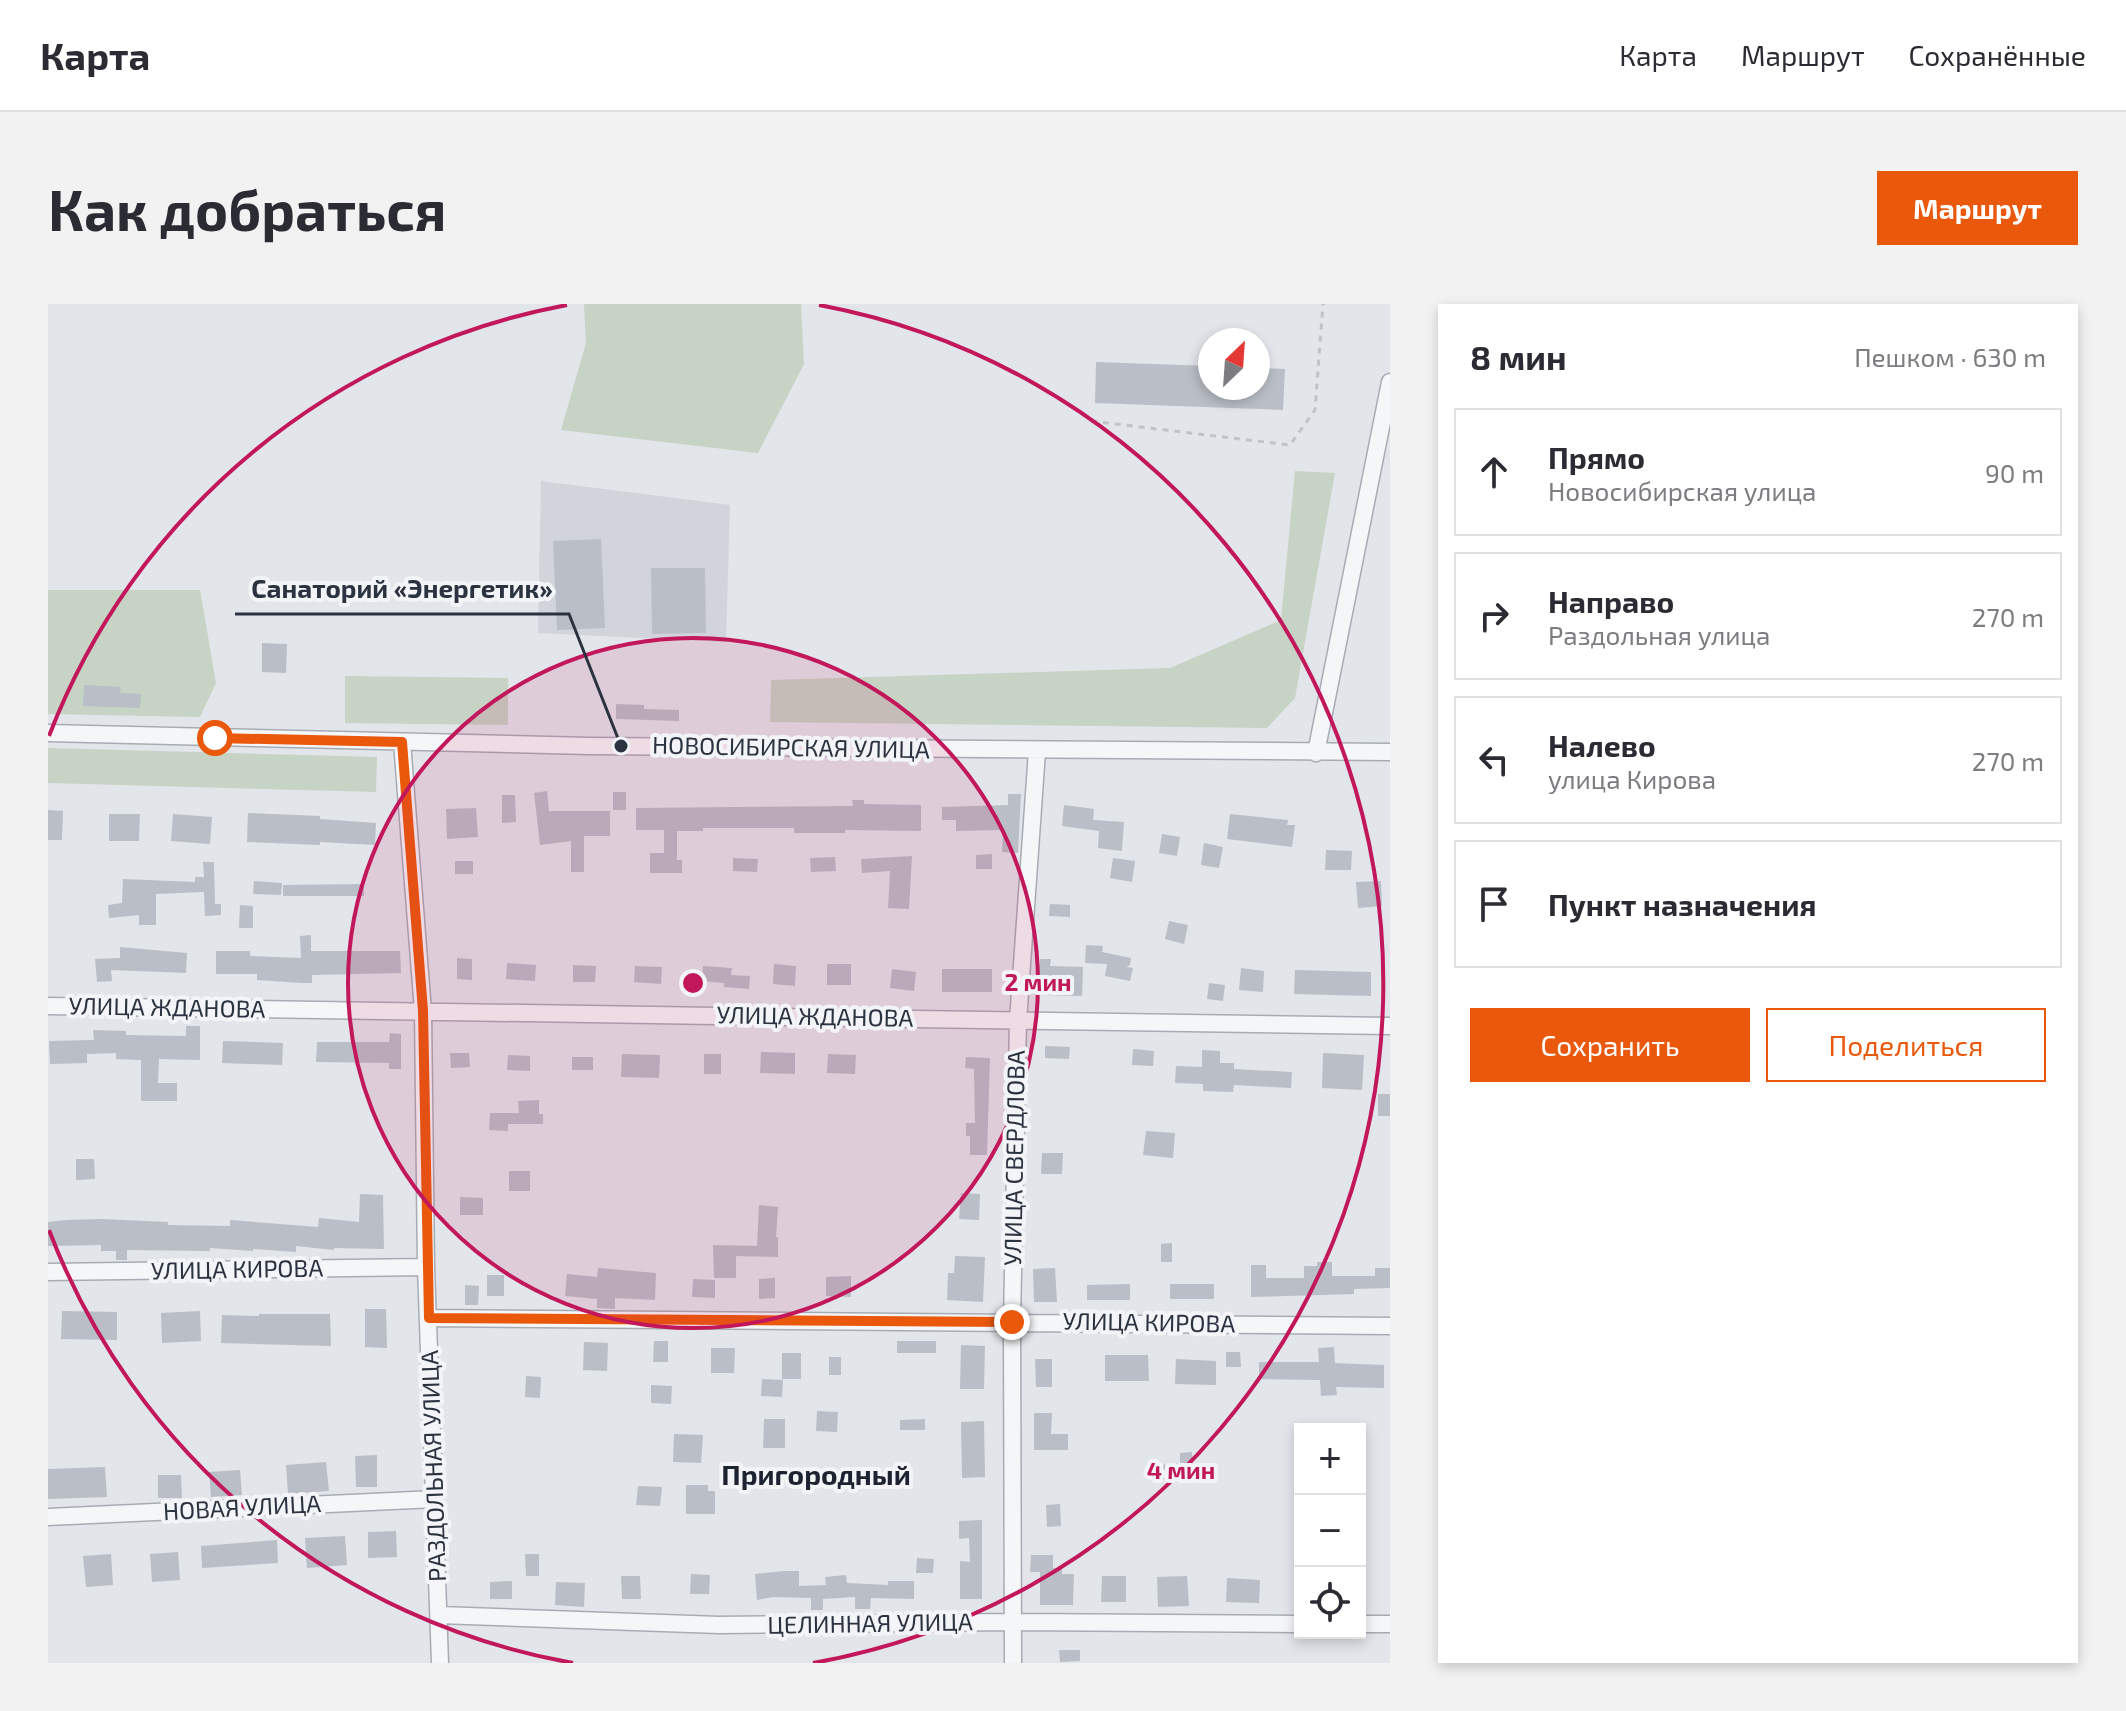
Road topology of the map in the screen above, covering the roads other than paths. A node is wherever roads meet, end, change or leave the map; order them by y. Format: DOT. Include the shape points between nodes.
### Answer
graph roads {
  1 [pos="1390,382"];
  2 [pos="48,733"];
  3 [pos="402,742"];
  4 [pos="1037,751"];
  5 [pos="1390,752"];
  6 [pos="1316,753"];
  7 [pos="48,1006"];
  8 [pos="423,1011"];
  9 [pos="1018,1021"];
  10 [pos="1390,1026"];
  11 [pos="426,1267"];
  12 [pos="48,1272"];
  13 [pos="429,1318"];
  14 [pos="1012,1322"];
  15 [pos="1390,1326"];
  16 [pos="435,1499"];
  17 [pos="48,1517"];
  18 [pos="440,1615"];
  19 [pos="1012,1622"];
  20 [pos="1294,1624"];
  21 [pos="1366,1624"];
  22 [pos="1390,1624"];
  23 [pos="440,1663"];
  24 [pos="1013,1663"];
  1 -- 6 [label="street"];
  2 -- 3 [label="street, НОВОСИБИРСКАЯ УЛИЦА"];
  3 -- 4 [label="street, НОВОСИБИРСКАЯ УЛИЦА"];
  3 -- 8 [label="street, РАЗДОЛЬНАЯ УЛИЦА"];
  4 -- 6 [label="street, НОВОСИБИРСКАЯ УЛИЦА"];
  4 -- 9 [label="street, УЛИЦА СВЕРДЛОВА"];
  5 -- 6 [label="street, НОВОСИБИРСКАЯ УЛИЦА"];
  7 -- 8 [label="street, УЛИЦА ЖДАНОВА"];
  8 -- 9 [label="street, УЛИЦА ЖДАНОВА"];
  8 -- 11 [label="street, РАЗДОЛЬНАЯ УЛИЦА"];
  9 -- 10 [label="street, УЛИЦА ЖДАНОВА"];
  9 -- 14 [label="street, УЛИЦА СВЕРДЛОВА"];
  11 -- 12 [label="street, УЛИЦА КИРОВА"];
  11 -- 13 [label="street, РАЗДОЛЬНАЯ УЛИЦА"];
  13 -- 14 [label="street, УЛИЦА КИРОВА"];
  13 -- 16 [label="street, РАЗДОЛЬНАЯ УЛИЦА"];
  14 -- 15 [label="street, УЛИЦА КИРОВА"];
  14 -- 19 [label="street, УЛИЦА СВЕРДЛОВА"];
  16 -- 17 [label="street, НОВАЯ УЛИЦА"];
  16 -- 18 [label="street, РАЗДОЛЬНАЯ УЛИЦА"];
  18 -- 19 [label="street, ЦЕЛИННАЯ УЛИЦА" via="719,1625"];
  18 -- 23 [label="street, РАЗДОЛЬНАЯ УЛИЦА"];
  19 -- 20 [label="street, ЦЕЛИННАЯ УЛИЦА"];
  19 -- 24 [label="street, УЛИЦА СВЕРДЛОВА"];
  21 -- 22 [label="street"];
}
